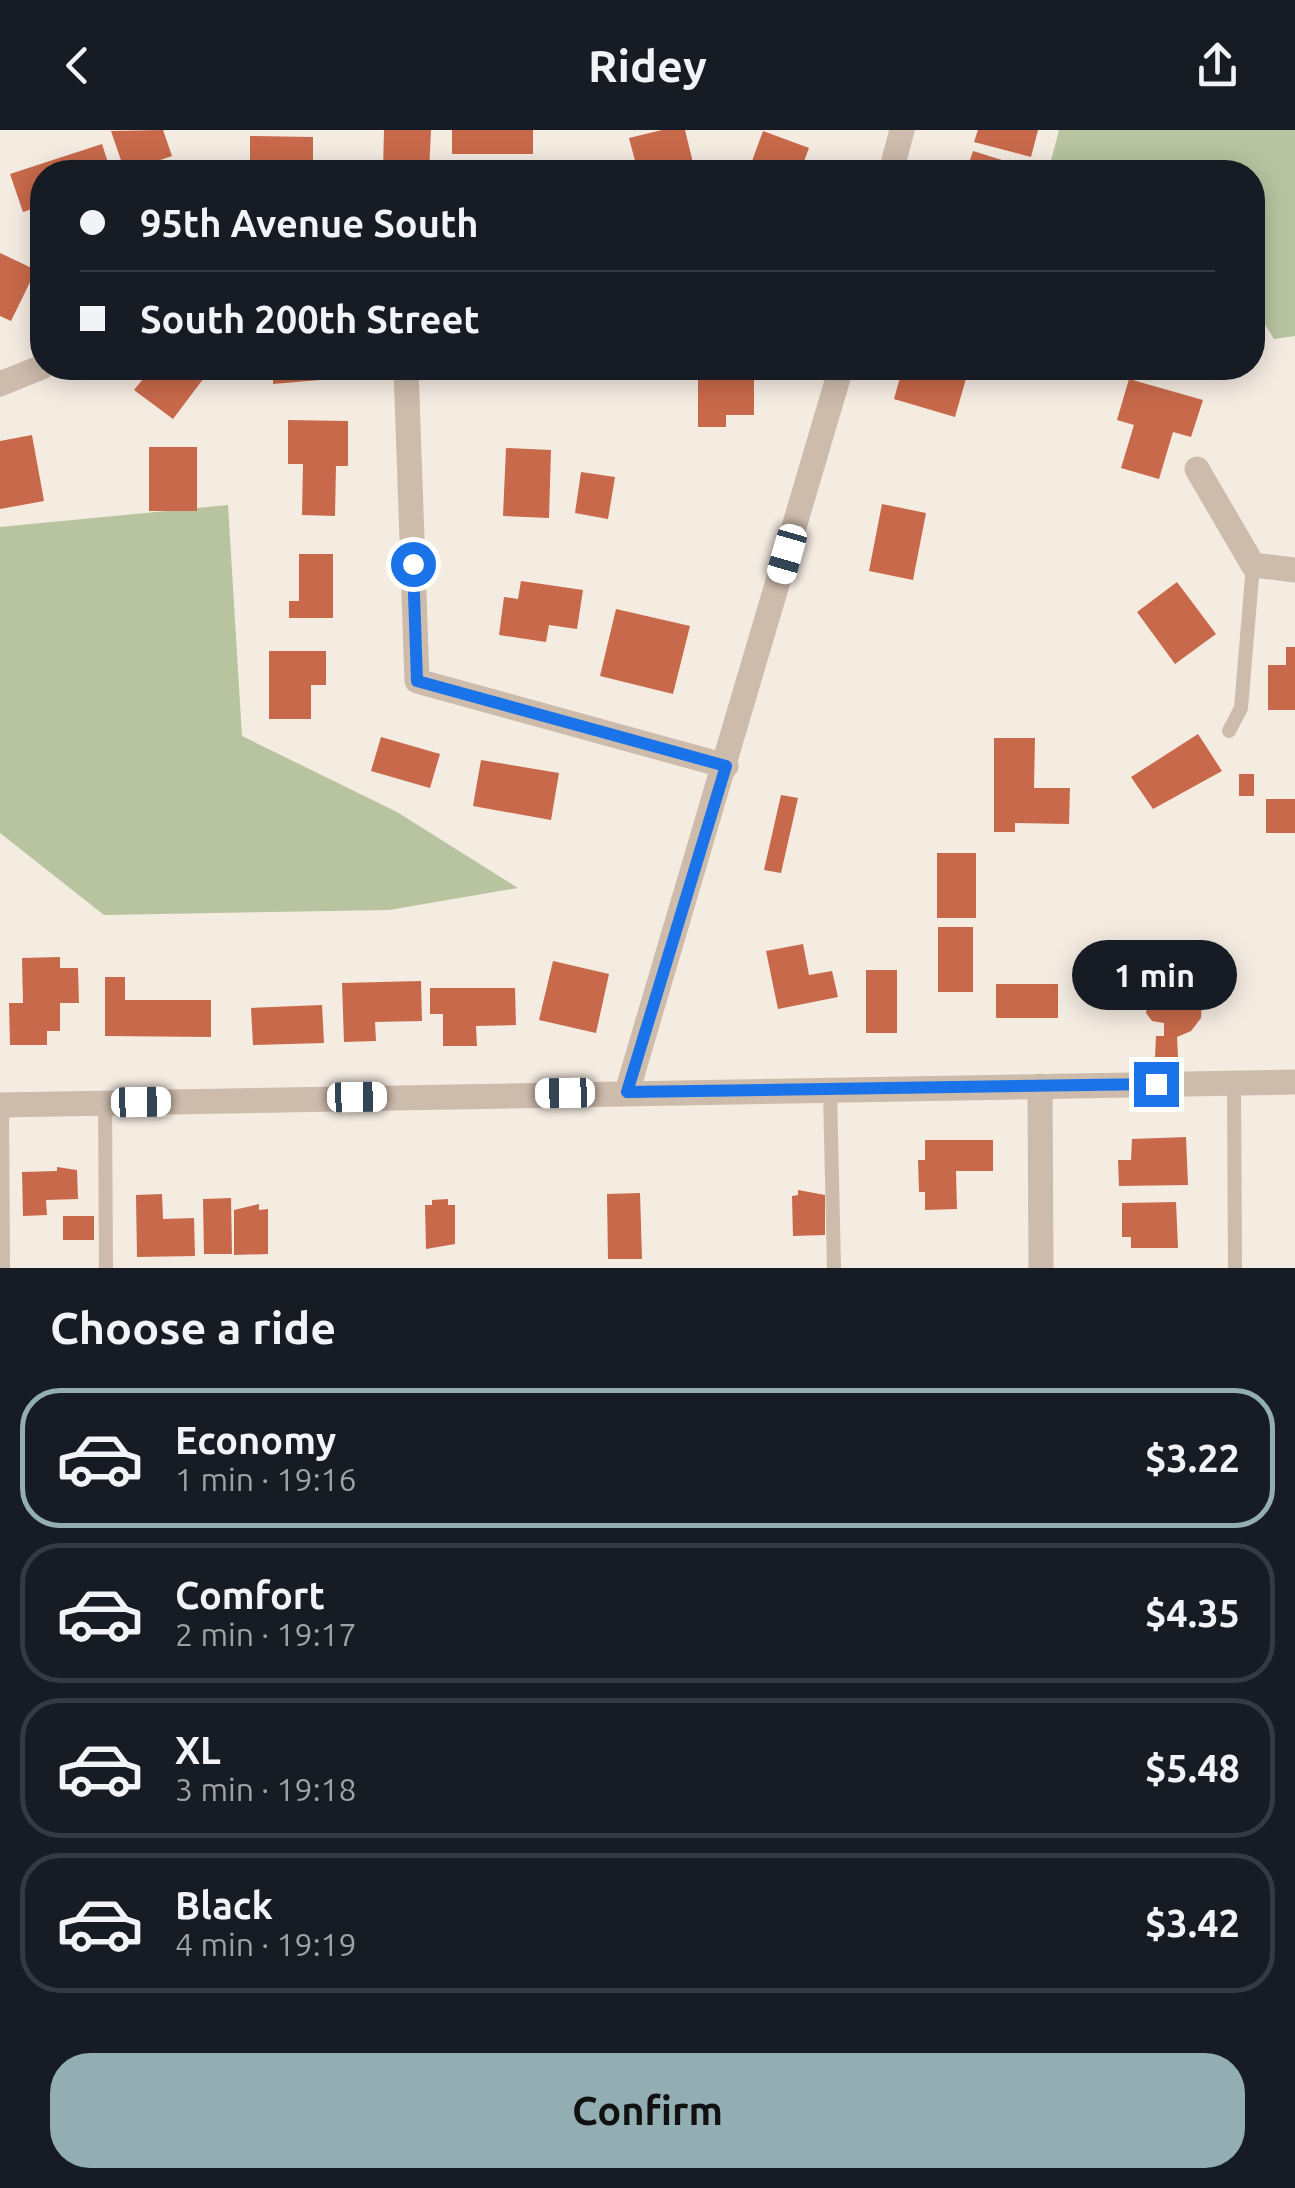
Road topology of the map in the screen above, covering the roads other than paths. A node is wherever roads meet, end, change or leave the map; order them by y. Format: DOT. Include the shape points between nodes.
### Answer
graph roads {
  1 [pos="902,130"];
  2 [pos="894,160"];
  3 [pos="30,373"];
  4 [pos="406,380"];
  5 [pos="838,380"];
  6 [pos="0,384"];
  7 [pos="1197,469"];
  8 [pos="1253,565"];
  9 [pos="1295,570"];
  10 [pos="1230,731"];
  11 [pos="726,766"];
  12 [pos="1234,1082"];
  13 [pos="1295,1082"];
  14 [pos="1040,1086"];
  15 [pos="830,1090"];
  16 [pos="627,1092"];
  17 [pos="104,1102"];
  18 [pos="1,1104"];
  19 [pos="3,1268"];
  20 [pos="106,1268"];
  21 [pos="834,1268"];
  22 [pos="1041,1268"];
  23 [pos="1235,1268"];
  1 -- 2 [label="street"];
  3 -- 6 [label="street"];
  4 -- 11 [label="street" via="417,681"];
  5 -- 11 [label="street"];
  7 -- 8 [label="street"];
  8 -- 9 [label="street"];
  8 -- 10 [label="lane" via="1241,708"];
  11 -- 16 [label="street"];
  12 -- 13 [label="street"];
  12 -- 14 [label="street"];
  12 -- 23 [label="lane"];
  14 -- 15 [label="street"];
  14 -- 22 [label="street"];
  15 -- 16 [label="street"];
  15 -- 21 [label="lane"];
  16 -- 17 [label="street"];
  17 -- 18 [label="street"];
  17 -- 20 [label="lane"];
  18 -- 19 [label="lane"];
}
